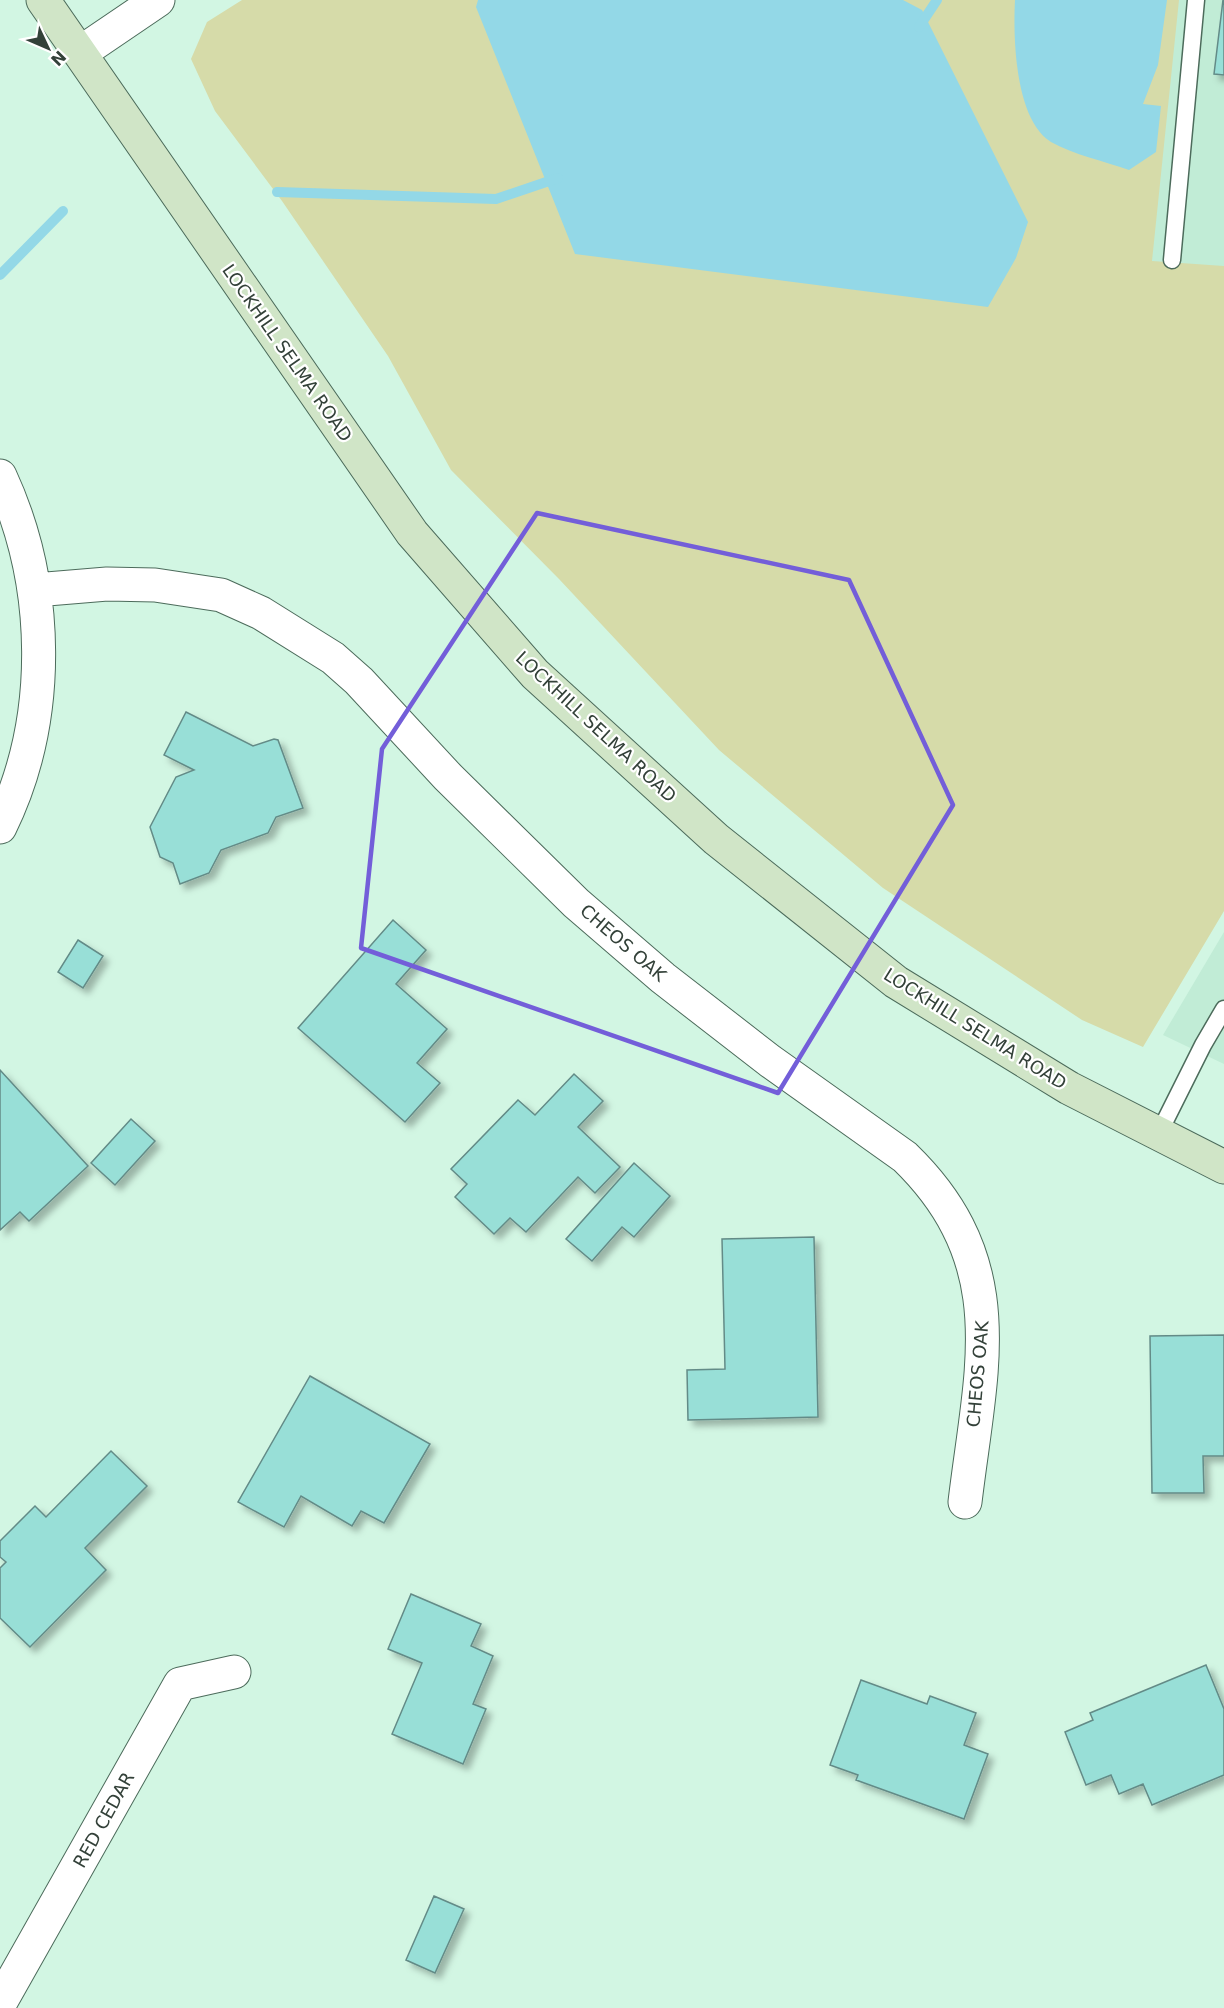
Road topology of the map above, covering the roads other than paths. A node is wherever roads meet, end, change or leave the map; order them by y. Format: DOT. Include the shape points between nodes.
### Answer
graph roads {
  1 [pos="43,0"];
  2 [pos="158,0"];
  3 [pos="1196,0"];
  4 [pos="80,53"];
  5 [pos="1172,260"];
  6 [pos="0,476"];
  7 [pos="35,590"];
  8 [pos="0,827"];
  9 [pos="1224,1009"];
  10 [pos="1158,1135"];
  11 [pos="1224,1167"];
  12 [pos="965,1503"];
  13 [pos="234,1672"];
  14 [pos="0,2003"];
  1 -- 4 [label="main road, LOCKHILL SELMA ROAD"];
  2 -- 4 [label="street"];
  3 -- 5 [label="lane"];
  4 -- 10 [label="main road, LOCKHILL SELMA ROAD" via="412,533 536,674 716,839 896,982 1069,1088"];
  6 -- 7 [label="street" via="20,525"];
  7 -- 8 [label="street" via="38,687 26,750"];
  7 -- 12 [label="street, CHEOS OAK" via="155,585 222,595 261,613 333,658 585,910 663,978 770,1061 905,1157 953,1217 967,1246 983,1304 984,1337"];
  9 -- 10 [label="lane"];
  10 -- 11 [label="main road, LOCKHILL SELMA ROAD"];
  13 -- 14 [label="street, RED CEDAR" via="180,1684"];
}
